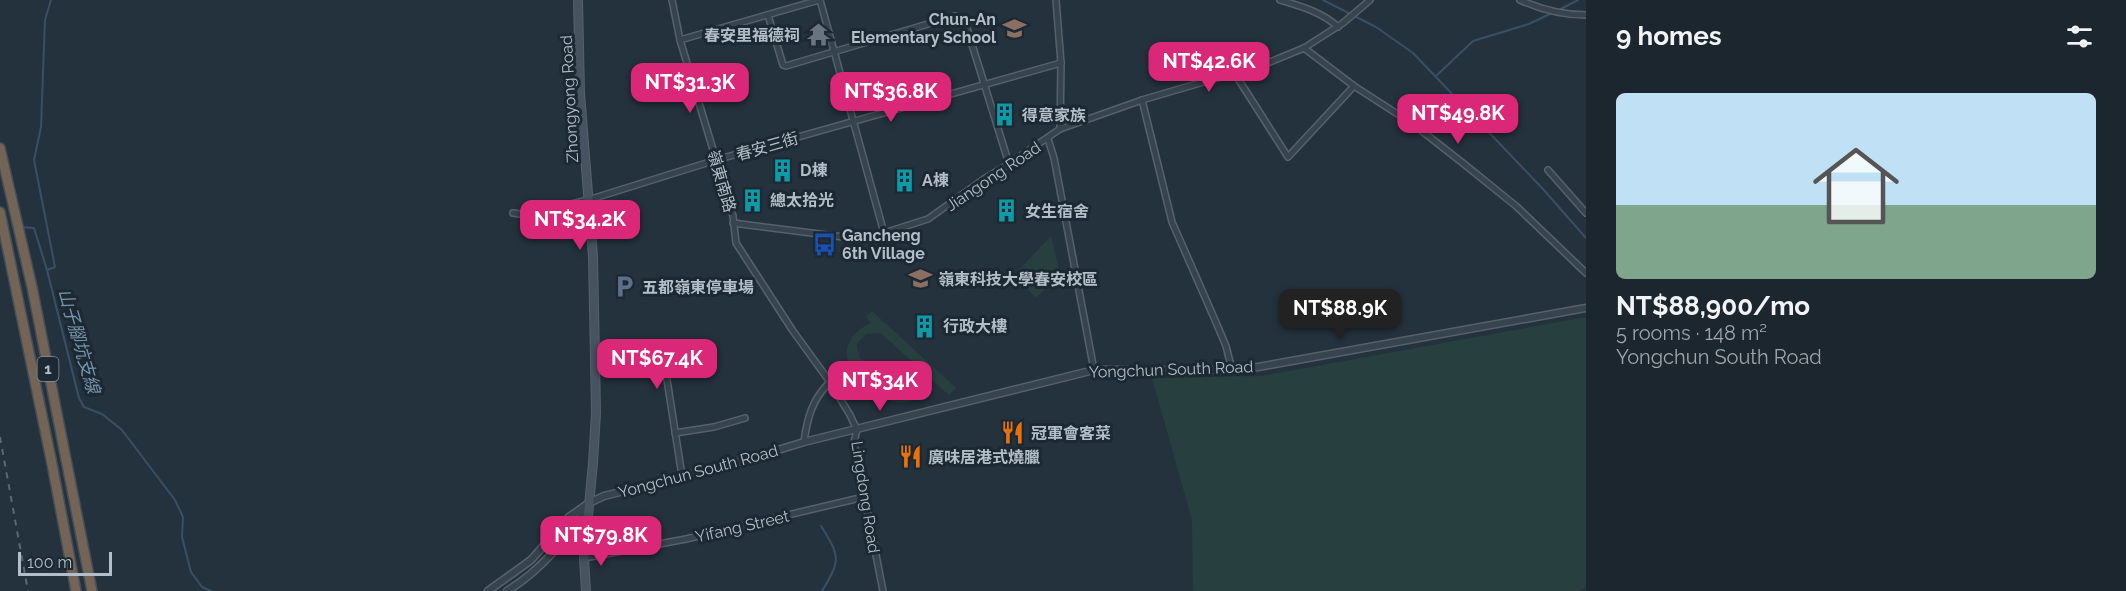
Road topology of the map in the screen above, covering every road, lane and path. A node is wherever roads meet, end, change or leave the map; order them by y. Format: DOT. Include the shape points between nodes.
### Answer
graph roads {
  1 [pos="578,0"];
  2 [pos="672,0"];
  3 [pos="819,0"];
  4 [pos="1056,0"];
  5 [pos="1280,0"];
  6 [pos="1520,0"];
  7 [pos="1368,1"];
  8 [pos="768,15"];
  9 [pos="1586,15"];
  10 [pos="1340,25"];
  11 [pos="680,40"];
  12 [pos="1304,48"];
  13 [pos="834,52"];
  14 [pos="1061,63"];
  15 [pos="1234,74"];
  16 [pos="984,84"];
  17 [pos="1354,86"];
  18 [pos="1142,100"];
  19 [pos="853,121"];
  20 [pos="1060,129"];
  21 [pos="1048,139"];
  22 [pos="0,148"];
  23 [pos="716,160"];
  24 [pos="1009,165"];
  25 [pos="1548,170"];
  26 [pos="588,200"];
  27 [pos="0,212"];
  28 [pos="513,213"];
  29 [pos="1586,213"];
  30 [pos="734,223"];
  31 [pos="884,233"];
  32 [pos="1586,273"];
  33 [pos="1586,308"];
  34 [pos="595,360"];
  35 [pos="1094,370"];
  36 [pos="1232,370"];
  37 [pos="830,382"];
  38 [pos="745,418"];
  39 [pos="857,430"];
  40 [pos="675,434"];
  41 [pos="804,442"];
  42 [pos="682,476"];
  43 [pos="864,497"];
  44 [pos="589,503"];
  45 [pos="584,558"];
  46 [pos="76,591"];
  47 [pos="92,591"];
  48 [pos="488,591"];
  49 [pos="507,591"];
  50 [pos="586,591"];
  51 [pos="883,591"];
  1 -- 26 [label="main road, Zhongyong Road"];
  2 -- 11 [label="street, 嶺東南路"];
  3 -- 8 [label="street"];
  3 -- 13 [label="street"];
  4 -- 14 [label="street"];
  5 -- 10 [label="street" via="1312,10"];
  6 -- 9 [label="street" via="1548,11"];
  7 -- 10 [label="street, Jiangong Road"];
  8 -- 11 [label="street"];
  8 -- 13 [label="street" via="783,65"];
  10 -- 12 [label="street, Jiangong Road"];
  11 -- 23 [label="street, 嶺東南路"];
  12 -- 15 [label="street, Jiangong Road"];
  12 -- 17 [label="street"];
  13 -- 16 [label="street" via="956,16 965,22"];
  13 -- 19 [label="street"];
  14 -- 16 [label="street, 春安三街"];
  14 -- 20 [label="street"];
  15 -- 17 [label="street" via="1288,157"];
  15 -- 18 [label="street, Jiangong Road"];
  16 -- 19 [label="street, 春安三街"];
  16 -- 24 [label="street"];
  17 -- 32 [label="street" via="1413,124 1464,164 1516,206"];
  18 -- 20 [label="street, Jiangong Road"];
  18 -- 36 [label="street" via="1172,222 1219,329"];
  19 -- 23 [label="street, 春安三街"];
  19 -- 31 [label="street"];
  20 -- 21 [label="street, Jiangong Road"];
  21 -- 24 [label="street, Jiangong Road"];
  21 -- 35 [label="street"];
  22 -- 47 [label="highway, 1" via="32,287"];
  23 -- 26 [label="street"];
  23 -- 30 [label="street, 嶺東南路"];
  24 -- 31 [label="street, Jiangong Road" via="984,178 928,219"];
  25 -- 29 [label="street"];
  26 -- 28 [label="street" via="526,215"];
  26 -- 34 [label="main road, Zhongyong Road"];
  27 -- 46 [label="highway, 1"];
  30 -- 31 [label="street, Jiangong Road" via="841,238"];
  30 -- 37 [label="street, Lingdong Road" via="736,243"];
  33 -- 36 [label="street, Yongchun South Road"];
  34 -- 40 [label="street" via="661,347"];
  34 -- 44 [label="main road, Zhongyong Road" via="594,463"];
  35 -- 36 [label="street, Yongchun South Road"];
  35 -- 39 [label="street, Yongchun South Road"];
  37 -- 39 [label="street, Lingdong Road"];
  37 -- 41 [label="street" via="814,403"];
  38 -- 40 [label="street"];
  39 -- 41 [label="street, Yongchun South Road"];
  39 -- 43 [label="street, Lingdong Road" via="854,442"];
  40 -- 42 [label="street"];
  41 -- 42 [label="street, Yongchun South Road"];
  42 -- 44 [label="street, Yongchun South Road"];
  43 -- 45 [label="street, Yifang Street" via="686,539"];
  43 -- 51 [label="street, Lingdong Road"];
  44 -- 45 [label="main road, Zhongyong Road"];
  44 -- 48 [label="street, Yongchun South Road" via="569,517 531,560"];
  44 -- 49 [label="street" via="562,543"];
  45 -- 50 [label="main road, Zhongyong Road"];
}
